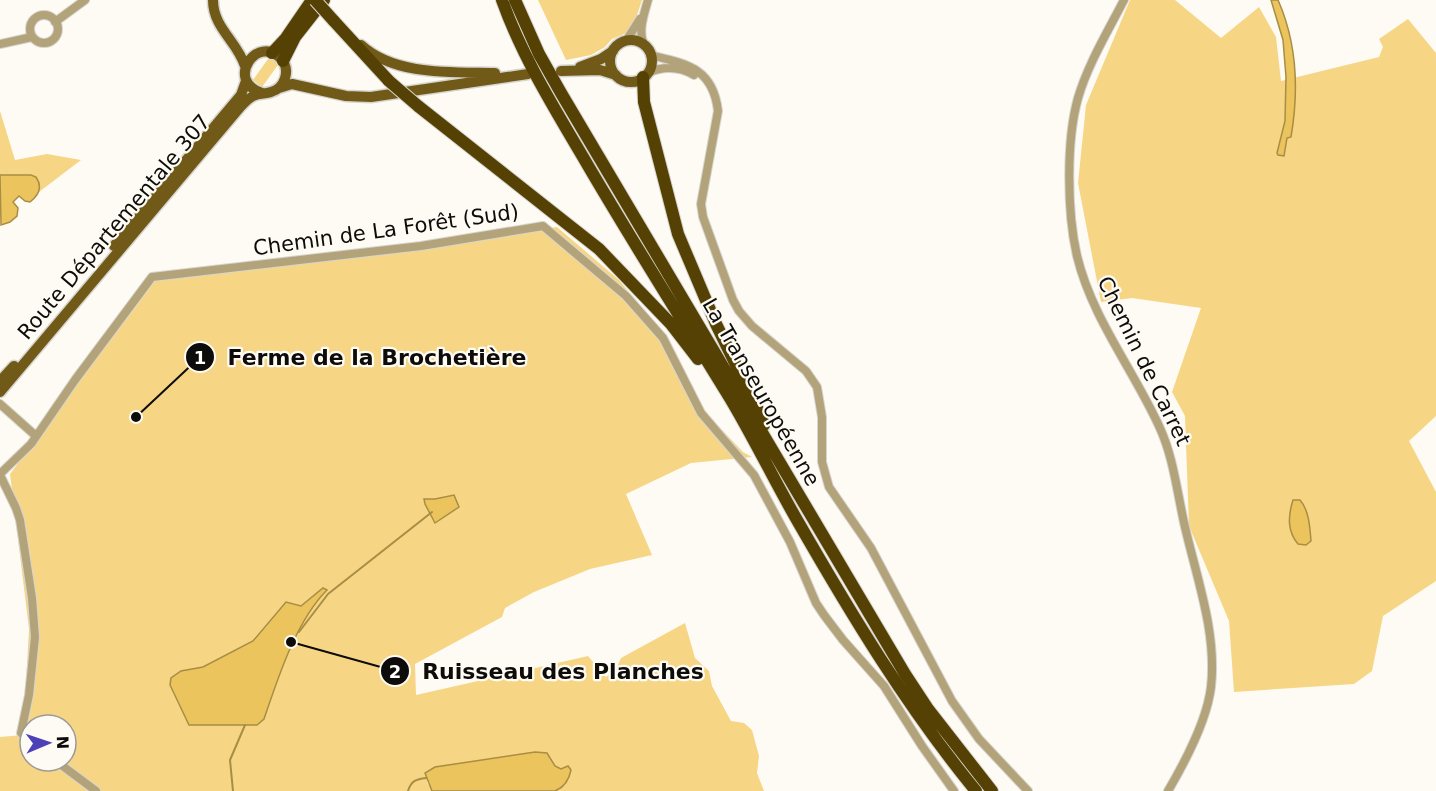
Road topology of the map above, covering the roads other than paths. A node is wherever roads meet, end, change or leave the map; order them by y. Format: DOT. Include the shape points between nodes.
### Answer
graph roads {
  1 [pos="85,0"];
  2 [pos="213,0"];
  3 [pos="218,0"];
  4 [pos="313,0"];
  5 [pos="324,0"];
  6 [pos="502,0"];
  7 [pos="515,0"];
  8 [pos="648,0"];
  9 [pos="1124,0"];
  10 [pos="645,11"];
  11 [pos="334,19"];
  12 [pos="56,22"];
  13 [pos="32,37"];
  14 [pos="626,41"];
  15 [pos="0,44"];
  16 [pos="648,50"];
  17 [pos="613,51"];
  18 [pos="258,53"];
  19 [pos="272,53"];
  20 [pos="284,65"];
  21 [pos="246,66"];
  22 [pos="616,75"];
  23 [pos="645,75"];
  24 [pos="246,81"];
  25 [pos="279,88"];
  26 [pos="321,91"];
  27 [pos="713,91"];
  28 [pos="262,93"];
  29 [pos="0,381"];
  30 [pos="0,392"];
  31 [pos="732,401"];
  32 [pos="0,404"];
  33 [pos="36,436"];
  34 [pos="765,439"];
  35 [pos="0,475"];
  36 [pos="25,713"];
  37 [pos="72,773"];
  38 [pos="96,791"];
  39 [pos="954,791"];
  40 [pos="976,791"];
  41 [pos="992,791"];
  42 [pos="1028,791"];
  43 [pos="1168,791"];
  1 -- 12 [label="street"];
  2 -- 21 [label="main road" via="216,22 237,47"];
  3 -- 18 [label="main road" via="224,24"];
  4 -- 11 [label="highway, bridge"];
  4 -- 19 [label="highway"];
  5 -- 20 [label="highway" via="295,37"];
  6 -- 31 [label="highway, La Transeuropéenne" via="541,85"];
  7 -- 34 [label="highway, La Transeuropéenne" via="561,93"];
  8 -- 10 [label="street"];
  9 -- 43 [label="street, Chemin de Carret" via="1078,99 1071,151 1072,218 1084,281 1148,403 1171,458 1210,633 1211,688 1195,737"];
  10 -- 14 [label="street"];
  10 -- 16 [label="street" via="641,40"];
  11 -- 26 [label="main road" via="367,50 398,65 462,73 522,74 371,97"];
  11 -- 31 [label="highway, bridge" via="389,81 606,255 671,324"];
  12 -- 13 [label="street" via="56,35 51,41 43,43"];
  12 -- 13 [label="street" via="49,16 36,18 30,29"];
  13 -- 15 [label="street"];
  14 -- 16 [label="main road" via="638,42"];
  14 -- 17 [label="main road"];
  16 -- 23 [label="main road" via="650,67"];
  16 -- 27 [label="street" via="697,70"];
  17 -- 22 [label="main road" via="610,63"];
  17 -- 22 [label="main road" via="566,70 600,70"];
  18 -- 19 [label="main road"];
  18 -- 21 [label="main road"];
  19 -- 20 [label="main road"];
  20 -- 25 [label="main road" via="285,77"];
  20 -- 26 [label="main road" via="301,81"];
  21 -- 24 [label="main road"];
  22 -- 23 [label="main road" via="626,81"];
  23 -- 27 [label="street" via="658,68 681,69"];
  23 -- 34 [label="highway" via="644,102 678,234 763,420"];
  24 -- 28 [label="main road"];
  24 -- 29 [label="main road, Route Départementale 307" via="241,95"];
  25 -- 26 [label="main road" via="292,84"];
  25 -- 28 [label="main road"];
  27 -- 42 [label="street" via="717,123 701,204 733,300 752,326 806,371 817,387 822,462 830,487 871,548 952,701 979,739"];
  28 -- 30 [label="main road, Route Départementale 307" via="236,112"];
  31 -- 40 [label="highway, La Transeuropéenne" via="797,520 886,666 936,743"];
  32 -- 33 [label="street"];
  33 -- 35 [label="street"];
  33 -- 39 [label="street, Chemin de La Forêt (Sud)" via="152,278 421,246 543,226 626,296 663,338 701,413 754,476 790,542 816,603 884,686"];
  34 -- 41 [label="highway, La Transeuropéenne" via="905,674"];
  35 -- 36 [label="street" via="20,520 35,616 32,681"];
  37 -- 38 [label="street"];
}
